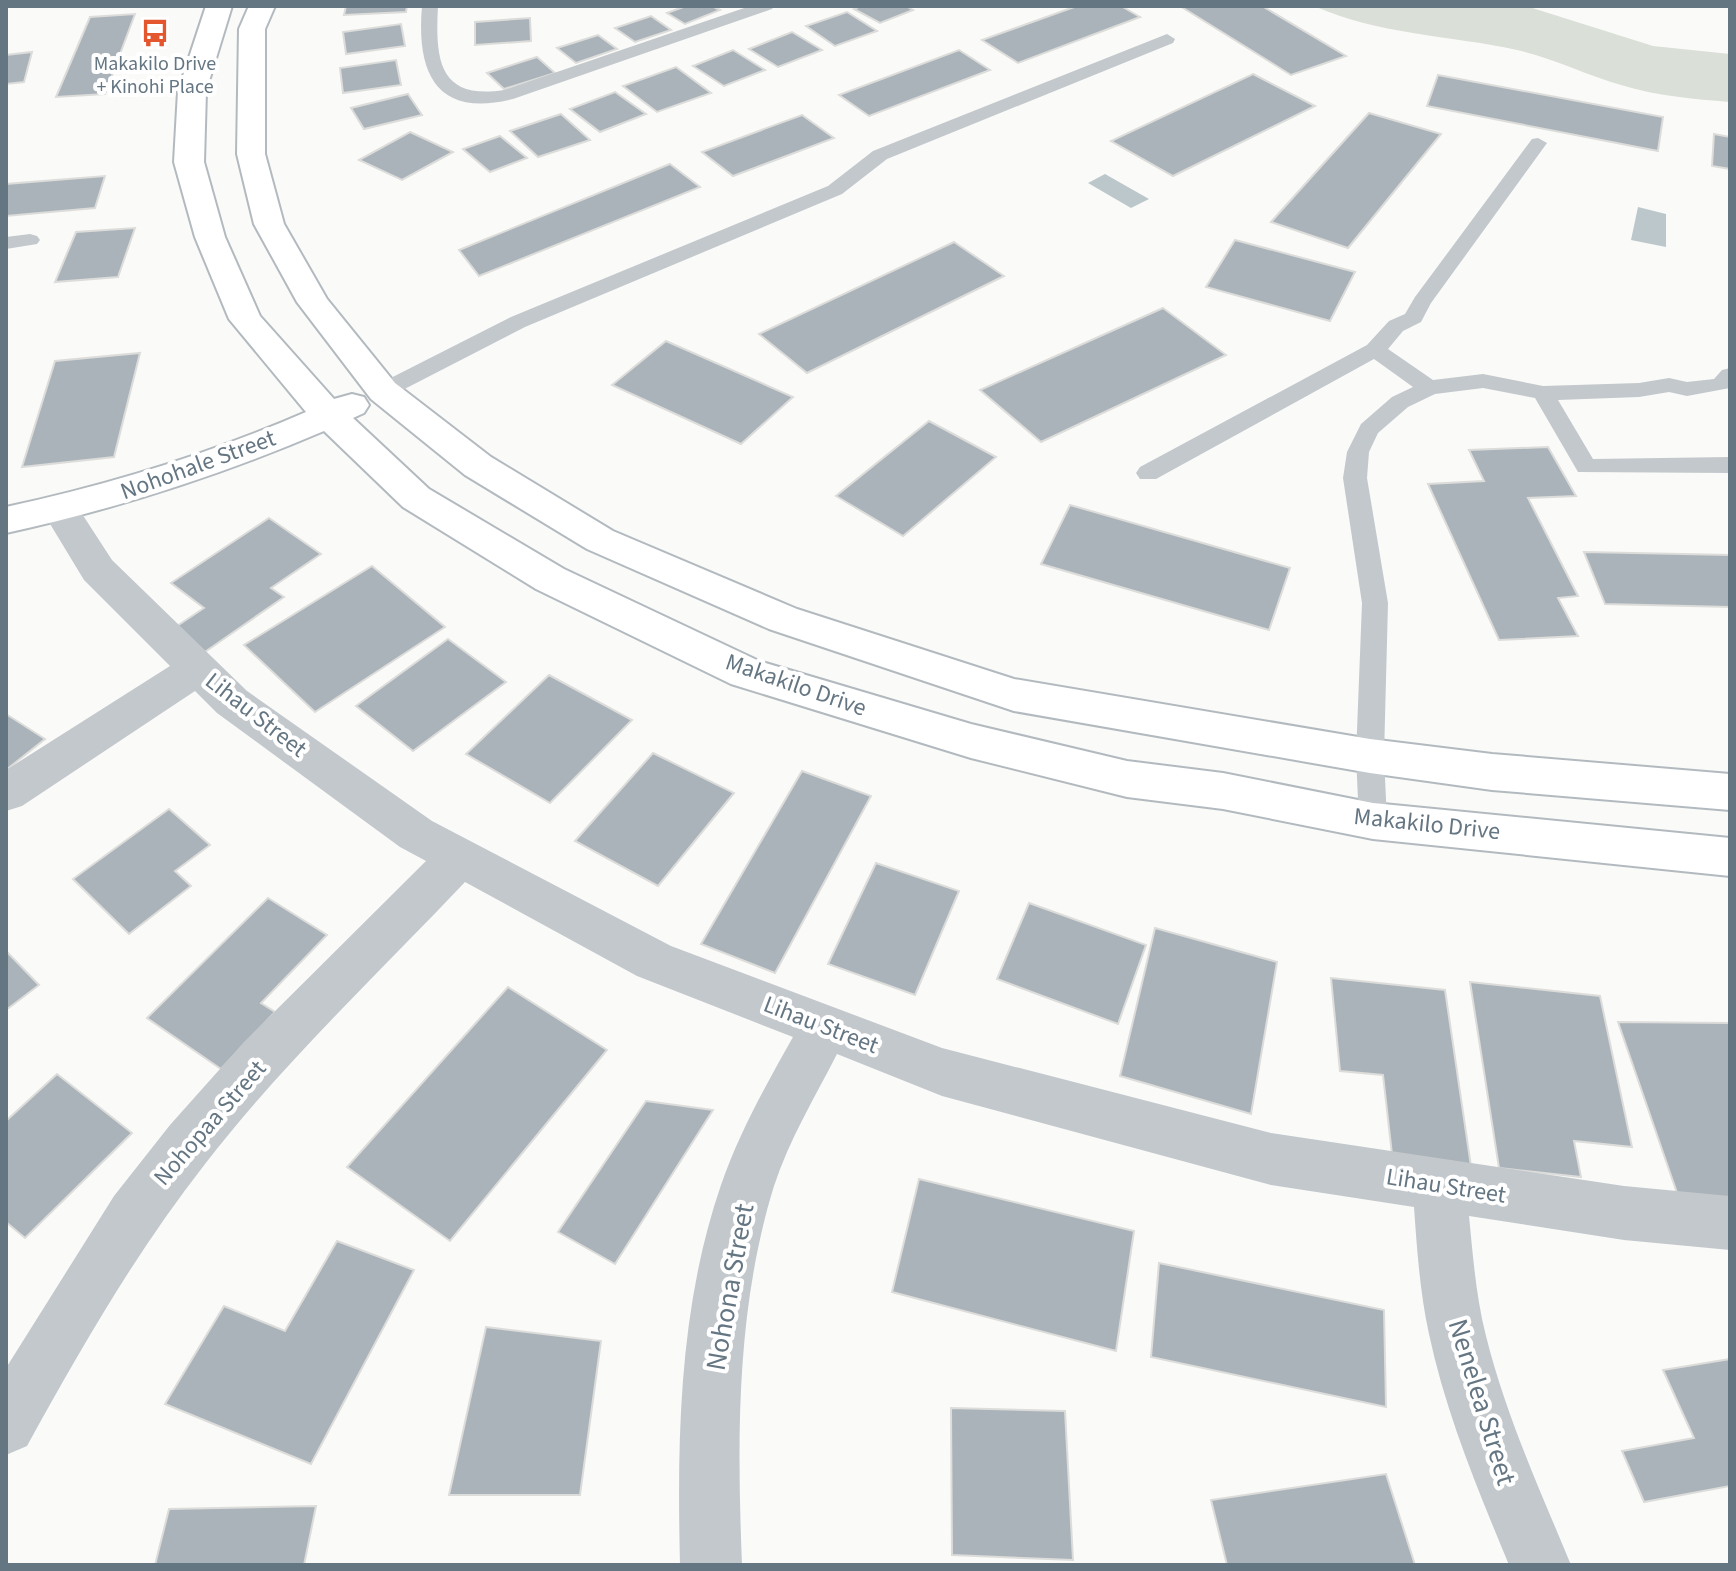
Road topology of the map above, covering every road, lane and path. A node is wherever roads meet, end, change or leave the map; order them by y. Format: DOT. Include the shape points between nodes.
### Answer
graph roads {
  1 [pos="219,6"];
  2 [pos="262,6"];
  3 [pos="430,6"];
  4 [pos="766,6"];
  5 [pos="1167,39"];
  6 [pos="1538,143"];
  7 [pos="30,240"];
  8 [pos="6,243"];
  9 [pos="1375,350"];
  10 [pos="1730,375"];
  11 [pos="1429,388"];
  12 [pos="383,391"];
  13 [pos="1543,393"];
  14 [pos="329,416"];
  15 [pos="1730,465"];
  16 [pos="1148,473"];
  17 [pos="60,509"];
  18 [pos="6,520"];
  19 [pos="198,669"];
  20 [pos="1370,756"];
  21 [pos="1730,792"];
  22 [pos="6,793"];
  23 [pos="1373,821"];
  24 [pos="460,857"];
  25 [pos="1730,857"];
  26 [pos="825,1027"];
  27 [pos="1439,1185"];
  28 [pos="1730,1223"];
  29 [pos="6,1425"];
  30 [pos="711,1565"];
  31 [pos="1540,1565"];
  1 -- 14 [label="main road, Makakilo Drive" via="192,91 189,162 210,237 245,319"];
  2 -- 12 [label="main road" via="252,29 251,154 269,224 313,302"];
  3 -- 4 [label="lane" via="437,76 452,93 480,99 507,95"];
  5 -- 12 [label="lane" via="880,155 835,190 518,322"];
  6 -- 9 [label="lane" via="1414,318 1396,326"];
  7 -- 8 [label="lane"];
  9 -- 11 [label="lane"];
  9 -- 16 [label="lane"];
  10 -- 13 [label="lane" via="1720,385 1687,389 1669,385"];
  11 -- 13 [label="lane" via="1483,381"];
  11 -- 20 [label="lane" via="1378,419 1362,440 1355,465 1375,603"];
  12 -- 14 [label="main road, Nohohale Street"];
  12 -- 20 [label="main road" via="478,466 600,540 783,619 1014,695"];
  13 -- 15 [label="lane" via="1586,467"];
  14 -- 17 [label="main road, Nohohale Street" via="222,459"];
  14 -- 23 [label="main road, Makakilo Drive" via="416,498 550,579 746,673 971,741 1127,779 1223,791"];
  17 -- 18 [label="main road, Nohohale Street"];
  17 -- 19 [label="street, Lihau Street" via="98,570"];
  19 -- 22 [label="street"];
  19 -- 24 [label="street, Lihau Street" via="232,702 416,834"];
  20 -- 21 [label="main road"];
  20 -- 23 [label="lane"];
  23 -- 25 [label="main road, Makakilo Drive"];
  24 -- 26 [label="street, Lihau Street" via="654,961"];
  24 -- 29 [label="street, Nohopaa Street" via="235,1090 154,1187 77,1299"];
  26 -- 27 [label="street, Lihau Street" via="942,1072 1271,1159"];
  26 -- 30 [label="street, Nohona Street" via="748,1185 726,1271 707,1473"];
  27 -- 28 [label="street, Lihau Street"];
  27 -- 31 [label="street, Nenelea Street" via="1462,1354 1506,1487"];
}
